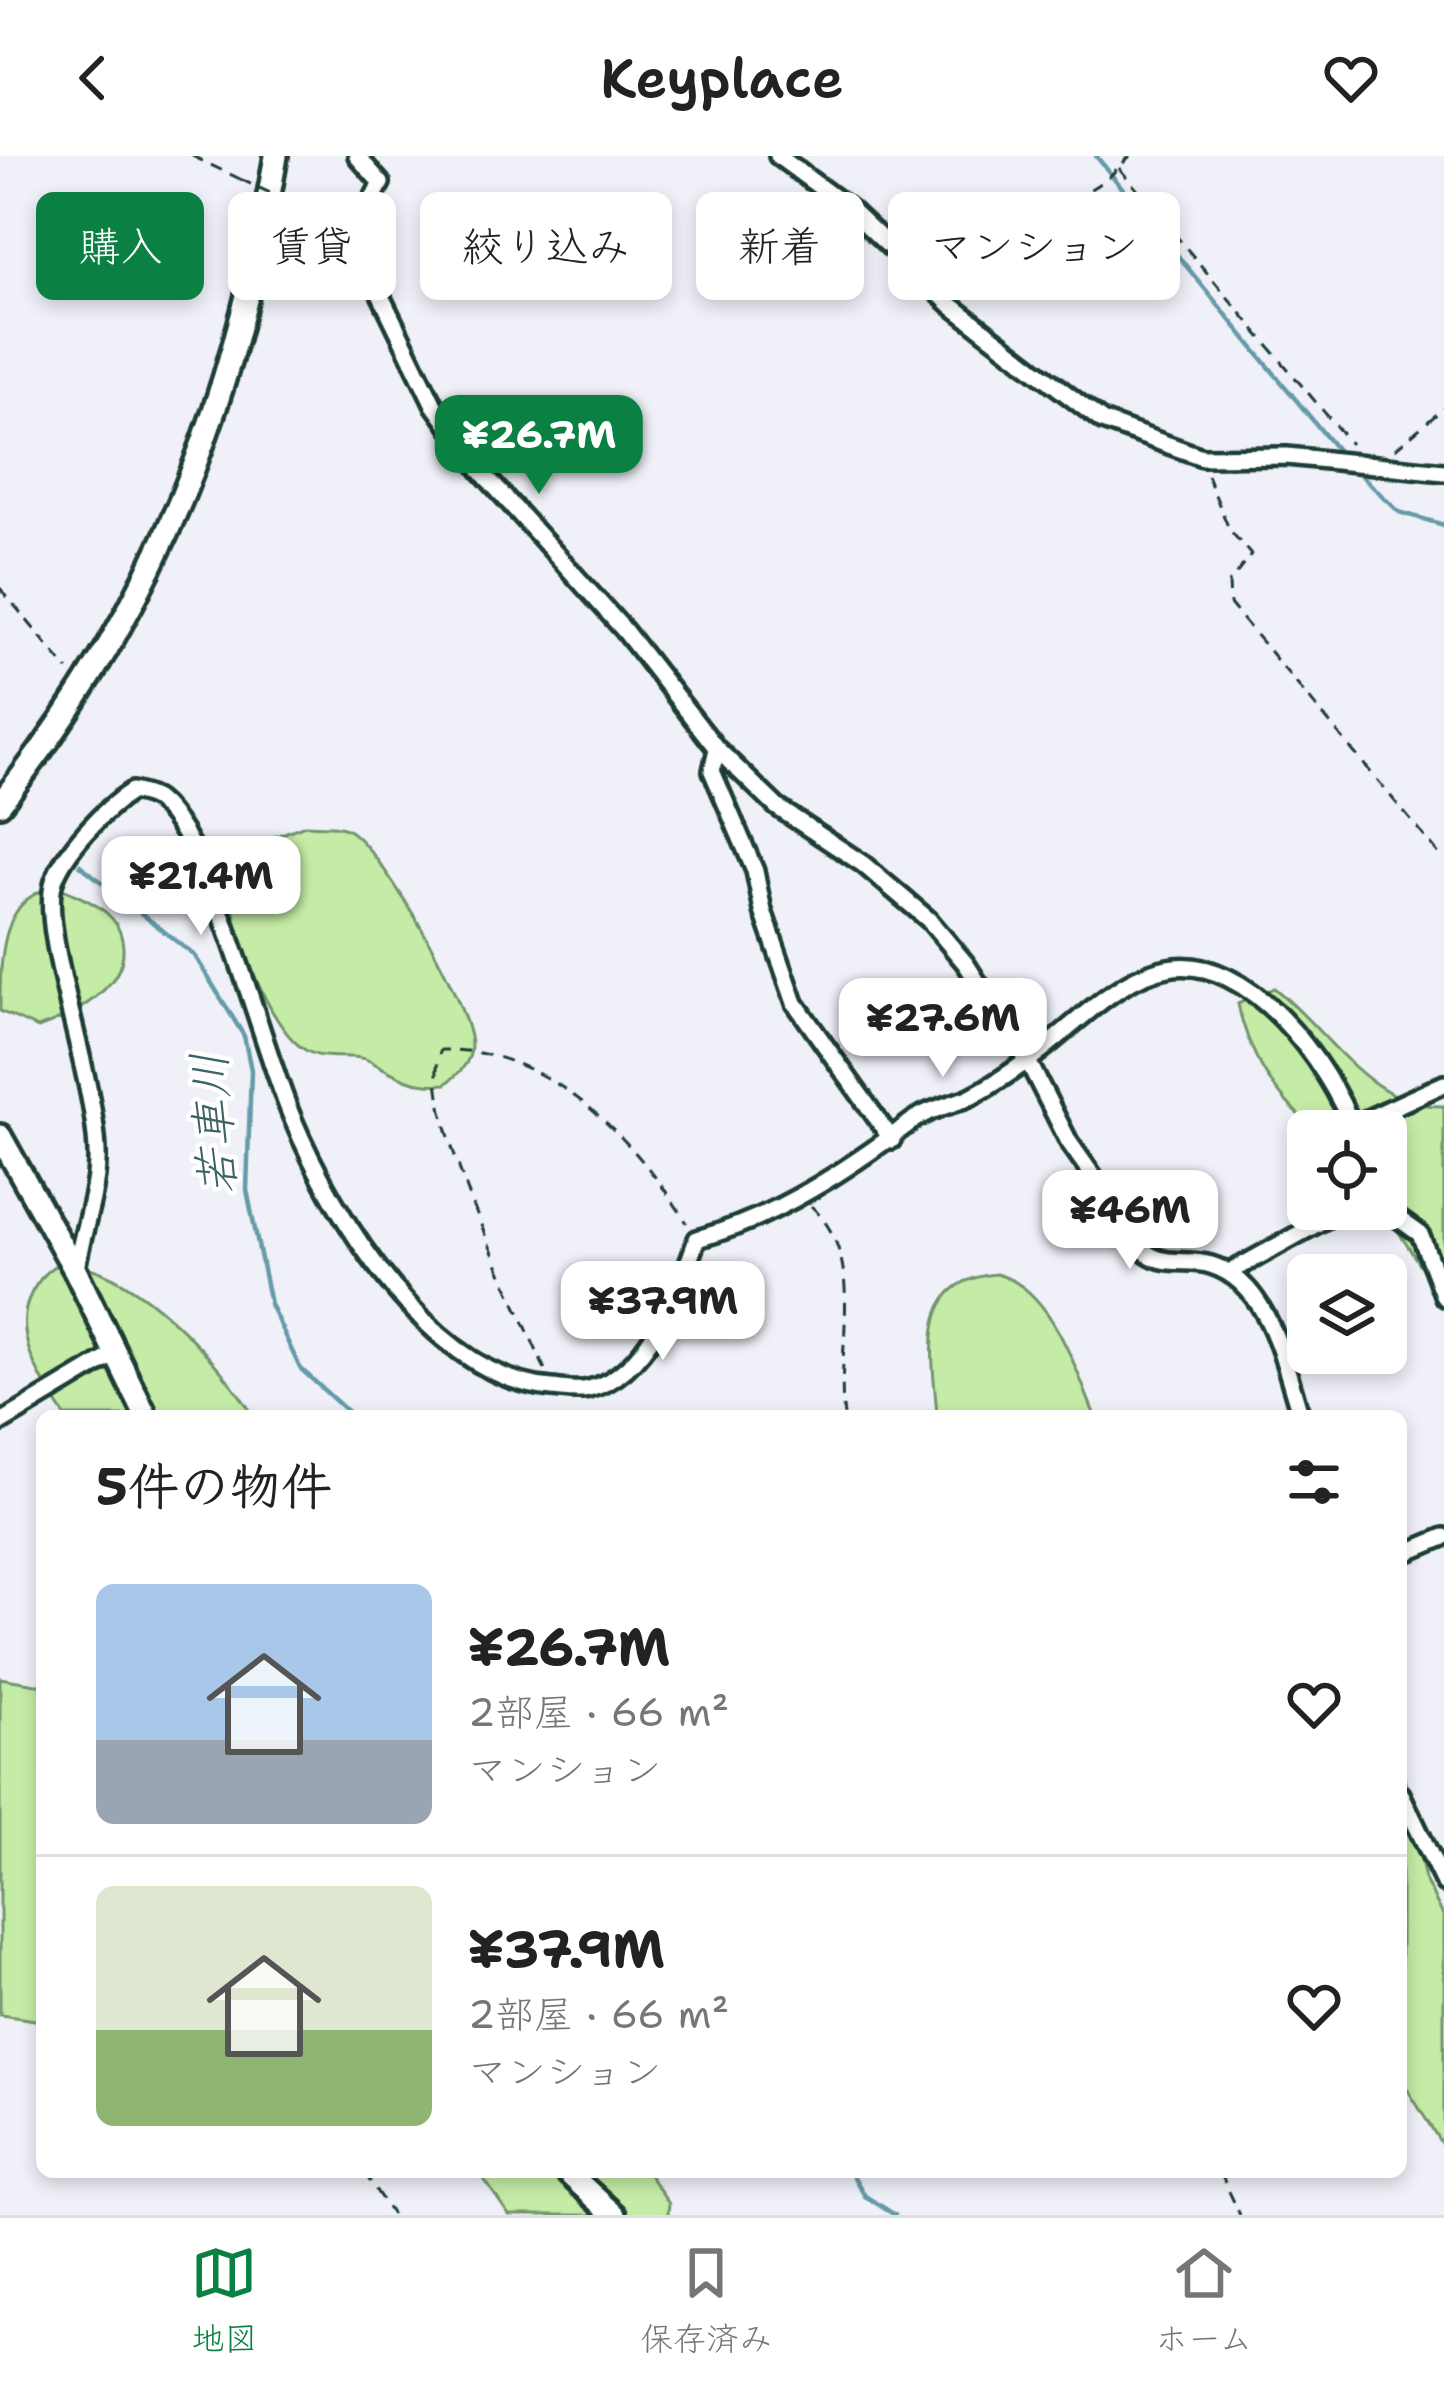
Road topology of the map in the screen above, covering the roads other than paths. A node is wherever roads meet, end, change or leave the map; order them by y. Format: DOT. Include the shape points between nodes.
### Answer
graph roads {
  1 [pos="276,156"];
  2 [pos="357,156"];
  3 [pos="778,156"];
  4 [pos="1444,472"];
  5 [pos="717,749"];
  6 [pos="0,803"];
  7 [pos="1028,1061"];
  8 [pos="1444,1084"];
  9 [pos="1342,1110"];
  10 [pos="1390,1110"];
  11 [pos="0,1136"];
  12 [pos="892,1140"];
  13 [pos="1407,1225"];
  14 [pos="1306,1230"];
  15 [pos="1437,1258"];
  16 [pos="76,1271"];
  17 [pos="1230,1272"];
  18 [pos="1444,1297"];
  19 [pos="115,1354"];
  20 [pos="143,1410"];
  21 [pos="1299,1410"];
  22 [pos="0,1423"];
  23 [pos="1444,1538"];
  24 [pos="1407,1553"];
  25 [pos="1407,1806"];
  26 [pos="1444,1883"];
  27 [pos="574,2178"];
  28 [pos="614,2215"];
  1 -- 6 [label="street" via="254,283 213,424 167,538 84,689"];
  2 -- 5 [label="street" via="381,183 359,232 362,257 434,405"];
  3 -- 4 [label="street" via="1102,422 1202,457 1287,456"];
  5 -- 7 [label="street" via="777,807 863,863 929,920"];
  5 -- 12 [label="street" via="712,771 755,871 795,1003"];
  7 -- 9 [label="street" via="1144,976 1191,965 1217,970 1296,1033"];
  7 -- 12 [label="street" via="974,1096 914,1119"];
  7 -- 17 [label="street" via="1069,1142 1147,1252"];
  8 -- 10 [label="street"];
  11 -- 16 [label="street"];
  12 -- 16 [label="street" via="770,1214 697,1239 668,1309 611,1379 587,1390 553,1388 471,1362 399,1294 323,1179 292,1119 178,823 155,797 132,791 71,854 52,896 88,1069 98,1163"];
  13 -- 15 [label="street"];
  14 -- 17 [label="street"];
  15 -- 18 [label="street"];
  16 -- 19 [label="street"];
  17 -- 21 [label="street" via="1273,1331"];
  19 -- 20 [label="street"];
  19 -- 22 [label="street"];
  23 -- 24 [label="street"];
  25 -- 26 [label="street"];
  27 -- 28 [label="street"];
}
